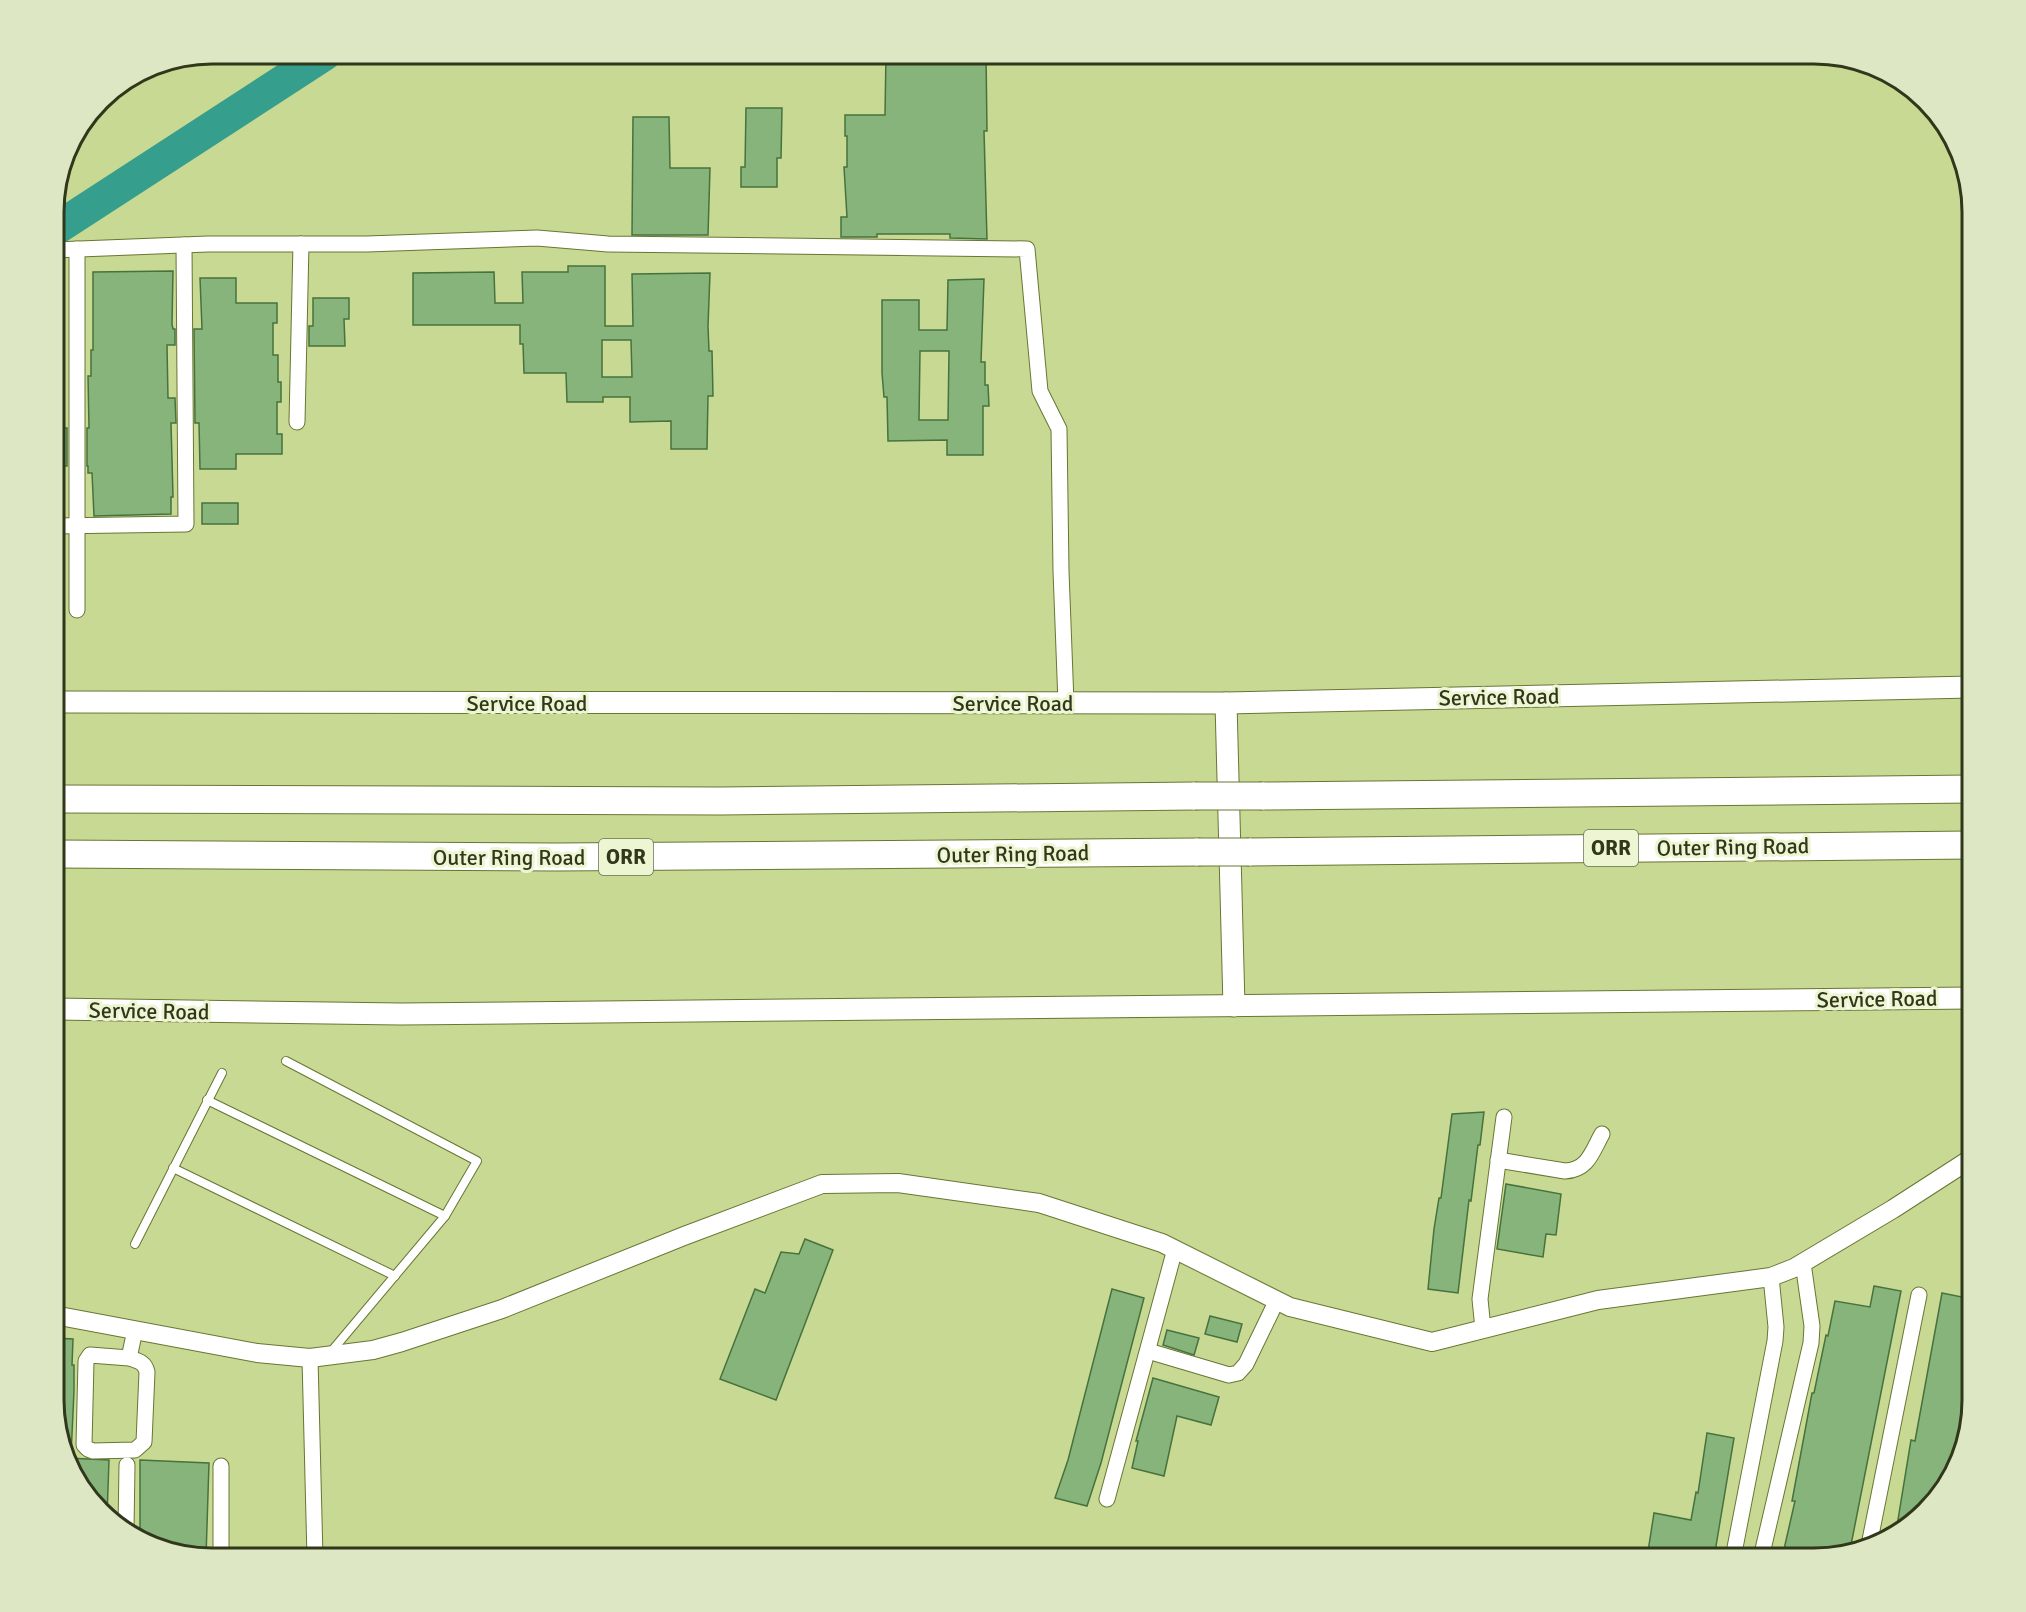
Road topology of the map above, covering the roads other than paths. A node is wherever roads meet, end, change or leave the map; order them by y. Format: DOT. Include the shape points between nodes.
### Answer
graph roads {
  1 [pos="301,244"];
  2 [pos="184,245"];
  3 [pos="77,249"];
  4 [pos="65,250"];
  5 [pos="297,422"];
  6 [pos="65,526"];
  7 [pos="77,526"];
  8 [pos="77,610"];
  9 [pos="1962,687"];
  10 [pos="65,702"];
  11 [pos="1066,703"];
  12 [pos="1226,703"];
  13 [pos="1962,789"];
  14 [pos="65,799"];
  15 [pos="1962,845"];
  16 [pos="65,854"];
  17 [pos="1962,998"];
  18 [pos="1233,1006"];
  19 [pos="65,1009"];
  20 [pos="286,1062"];
  21 [pos="222,1073"];
  22 [pos="207,1100"];
  23 [pos="1504,1117"];
  24 [pos="1602,1134"];
  25 [pos="1498,1160"];
  26 [pos="1962,1164"];
  27 [pos="173,1167"];
  28 [pos="445,1216"];
  29 [pos="135,1244"];
  30 [pos="1175,1250"];
  31 [pos="1803,1263"];
  32 [pos="395,1276"];
  33 [pos="1770,1277"];
  34 [pos="1919,1295"];
  35 [pos="1277,1300"];
  36 [pos="65,1317"];
  37 [pos="1483,1329"];
  38 [pos="135,1330"];
  39 [pos="1148,1351"];
  40 [pos="319,1357"];
  41 [pos="129,1358"];
  42 [pos="127,1465"];
  43 [pos="221,1466"];
  44 [pos="1107,1499"];
  45 [pos="126,1520"];
  46 [pos="1871,1536"];
  47 [pos="221,1548"];
  48 [pos="315,1548"];
  49 [pos="1735,1548"];
  50 [pos="1763,1548"];
  1 -- 2 [label="street"];
  1 -- 5 [label="street"];
  1 -- 11 [label="street" via="537,238 620,244 1027,249 1040,391 1059,429"];
  2 -- 3 [label="street"];
  2 -- 7 [label="street" via="186,524"];
  3 -- 4 [label="street"];
  3 -- 7 [label="street"];
  6 -- 7 [label="street"];
  7 -- 8 [label="street"];
  9 -- 12 [label="main road, Service Road"];
  10 -- 11 [label="main road, Service Road"];
  11 -- 12 [label="main road, Service Road"];
  12 -- 18 [label="main road"];
  13 -- 14 [label="highway, bridge" via="662,801"];
  15 -- 16 [label="highway, Outer Ring Road / ORR, bridge" via="604,857"];
  17 -- 18 [label="main road, Service Road"];
  18 -- 19 [label="main road, Service Road" via="413,1014"];
  20 -- 28 [label="lane" via="477,1161"];
  21 -- 22 [label="lane"];
  22 -- 27 [label="lane"];
  22 -- 28 [label="lane"];
  23 -- 25 [label="street"];
  24 -- 25 [label="street" via="1583,1167 1574,1171"];
  25 -- 37 [label="street" via="1480,1299"];
  26 -- 31 [label="street"];
  27 -- 29 [label="lane"];
  27 -- 32 [label="lane"];
  28 -- 32 [label="lane"];
  30 -- 35 [label="street"];
  30 -- 39 [label="street"];
  30 -- 40 [label="street" via="1039,1203 898,1183 822,1184 502,1309 373,1350"];
  31 -- 33 [label="street"];
  31 -- 50 [label="street" via="1811,1343"];
  32 -- 40 [label="lane"];
  33 -- 37 [label="street" via="1598,1300"];
  33 -- 49 [label="street" via="1775,1341"];
  34 -- 46 [label="street"];
  35 -- 37 [label="street" via="1290,1307 1432,1342"];
  35 -- 39 [label="street" via="1238,1373 1229,1375"];
  36 -- 38 [label="street"];
  38 -- 40 [label="street" via="257,1353"];
  38 -- 41 [label="street"];
  39 -- 44 [label="street"];
  40 -- 48 [label="street"];
  41 -- 41 [label="street" via="146,1366 144,1443 135,1450 88,1449 84,1444 86,1361 90,1355"];
  42 -- 45 [label="street"];
  43 -- 47 [label="street"];
}
